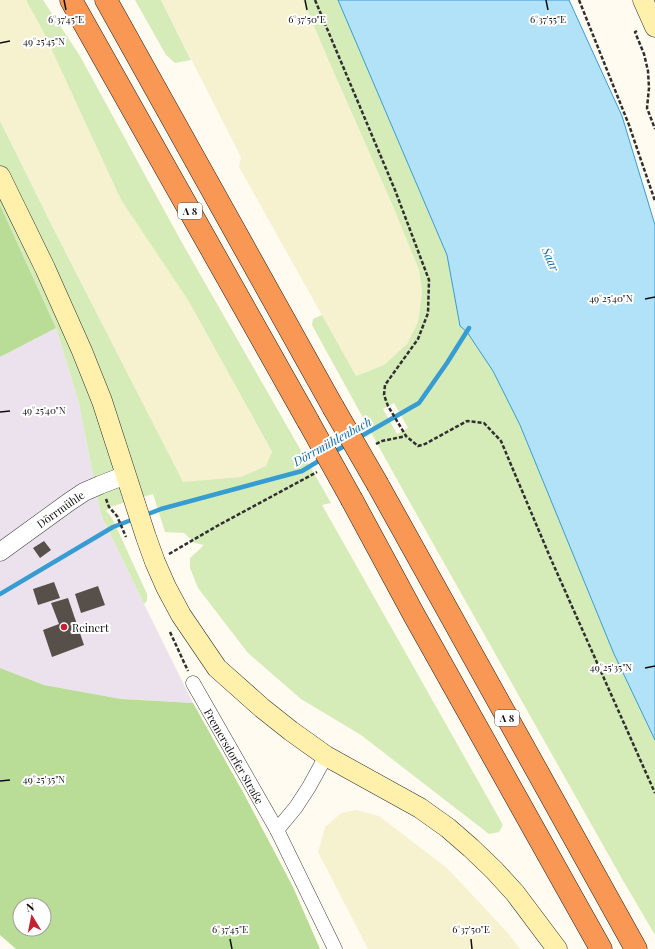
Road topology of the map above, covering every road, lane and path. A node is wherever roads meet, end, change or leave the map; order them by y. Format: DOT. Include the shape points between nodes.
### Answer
graph roads {
  1 [pos="72,0"];
  2 [pos="106,0"];
  3 [pos="315,0"];
  4 [pos="579,0"];
  5 [pos="643,0"];
  6 [pos="654,25"];
  7 [pos="655,129"];
  8 [pos="0,176"];
  9 [pos="655,200"];
  10 [pos="406,436"];
  11 [pos="375,444"];
  12 [pos="321,471"];
  13 [pos="126,475"];
  14 [pos="110,507"];
  15 [pos="137,539"];
  16 [pos="0,552"];
  17 [pos="155,562"];
  18 [pos="193,683"];
  19 [pos="326,756"];
  20 [pos="655,793"];
  21 [pos="277,830"];
  22 [pos="335,949"];
  23 [pos="557,949"];
  24 [pos="601,949"];
  25 [pos="636,949"];
  1 -- 24 [label="highway, A 8, bridge"];
  2 -- 25 [label="highway, A 8, bridge"];
  3 -- 10 [label="path" via="395,190 429,280 428,313 418,339 385,385 384,395 388,406"];
  4 -- 9 [label="path" via="629,125"];
  5 -- 6 [label="main road"];
  6 -- 7 [label="path" via="635,32 648,71 647,108"];
  8 -- 13 [label="main road" via="82,351 102,401"];
  10 -- 11 [label="path"];
  10 -- 20 [label="path" via="418,446 467,421 484,423 501,441"];
  12 -- 17 [label="path" via="216,526"];
  13 -- 15 [label="main road" via="134,499"];
  13 -- 16 [label="street, Dörrmühle" via="100,484 74,499"];
  14 -- 15 [label="path"];
  15 -- 17 [label="main road"];
  17 -- 19 [label="main road" via="181,615 217,668 262,708"];
  18 -- 21 [label="street, Fremersdorfer Straße"];
  19 -- 21 [label="street" via="296,807"];
  19 -- 23 [label="main road" via="420,808 448,828 515,893"];
  21 -- 22 [label="street, Fremersdorfer Straße"];
}
